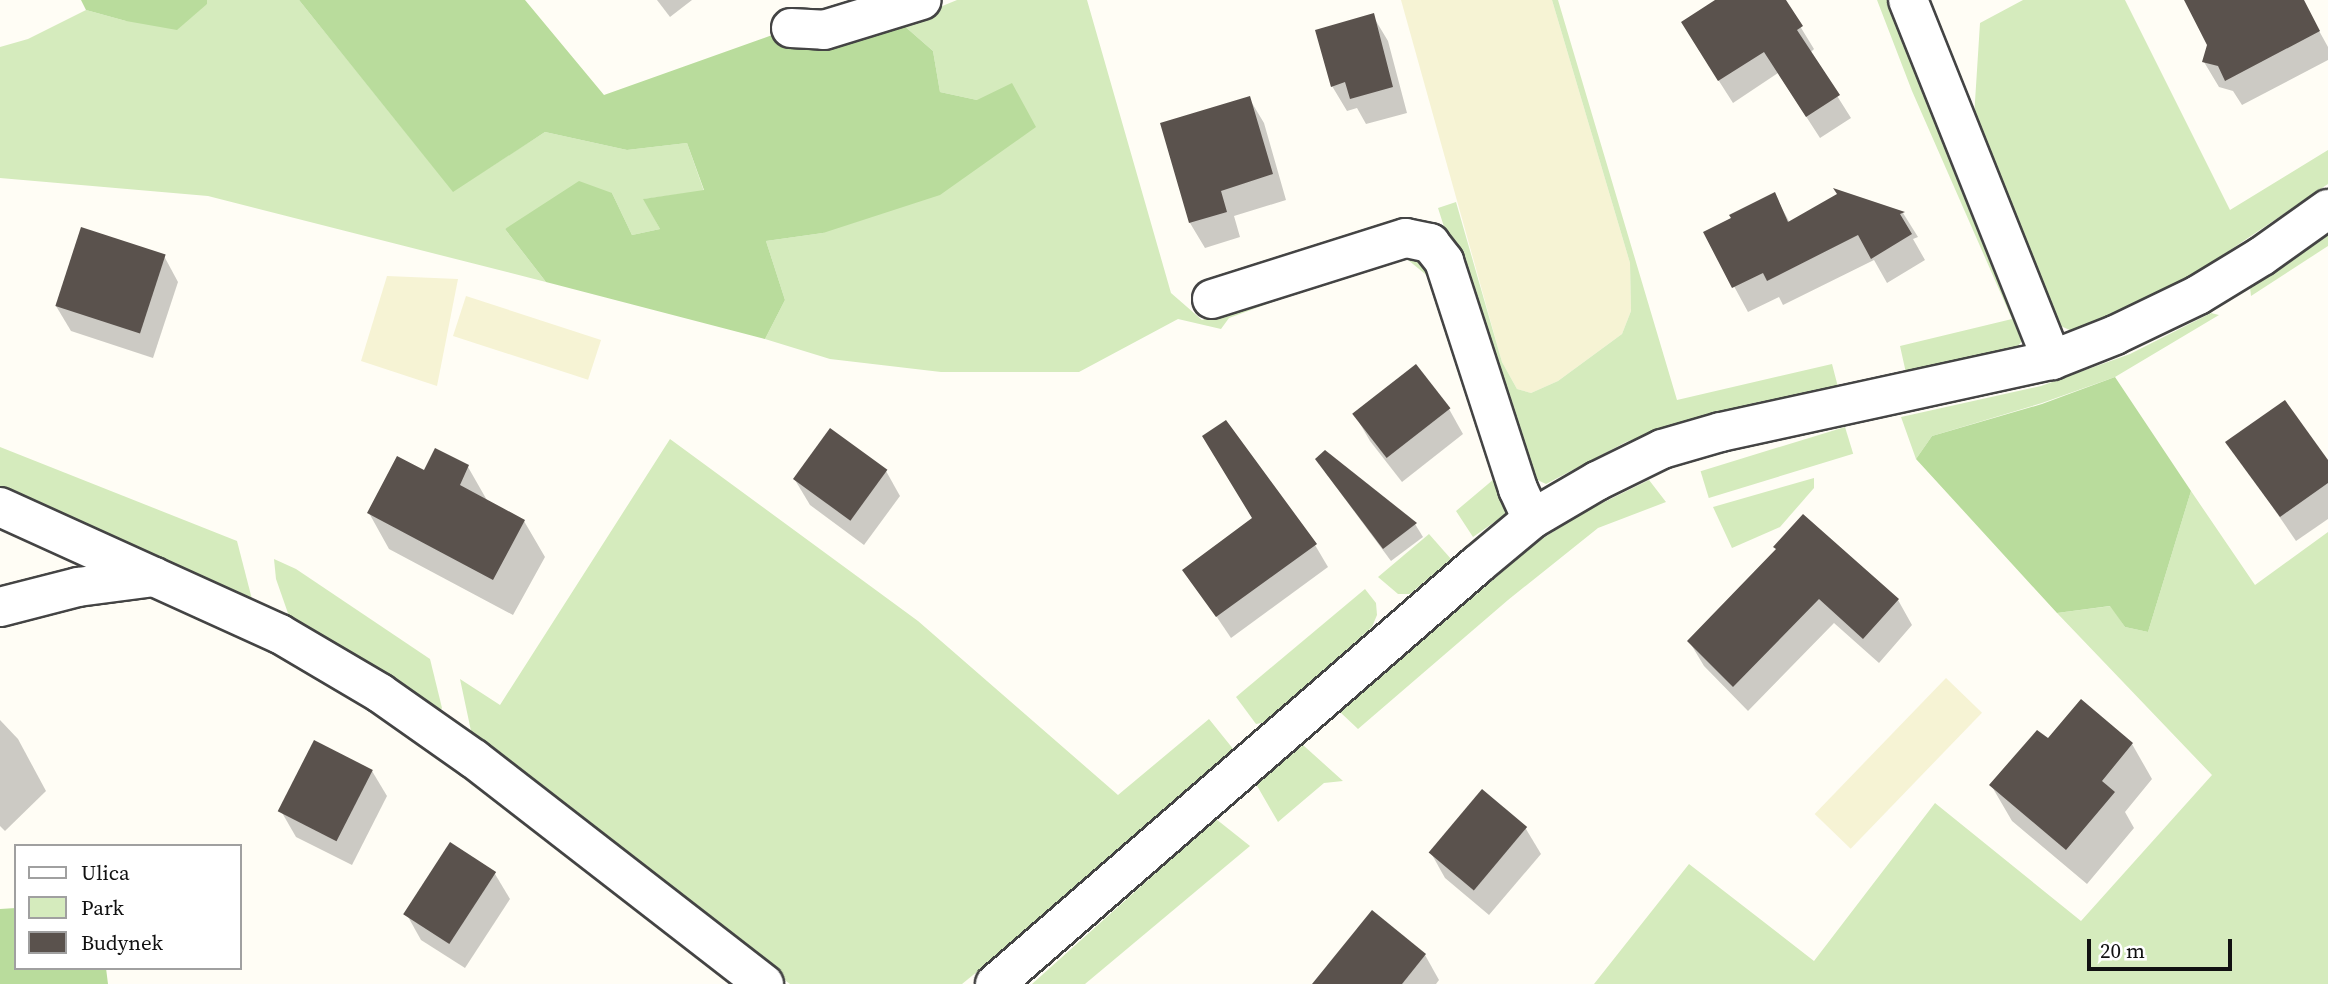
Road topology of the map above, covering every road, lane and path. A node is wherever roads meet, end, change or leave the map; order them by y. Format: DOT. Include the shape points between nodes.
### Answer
graph roads {
  1 [pos="922,0"];
  2 [pos="1908,0"];
  3 [pos="791,28"];
  4 [pos="2328,209"];
  5 [pos="1212,299"];
  6 [pos="2052,360"];
  7 [pos="0,507"];
  8 [pos="1532,519"];
  9 [pos="154,577"];
  10 [pos="0,607"];
  11 [pos="764,984"];
  12 [pos="995,984"];
  1 -- 3 [label="street" via="824,30"];
  2 -- 6 [label="street"];
  4 -- 6 [label="street" via="2198,295"];
  5 -- 8 [label="street" via="1406,238 1430,243 1444,261 1518,489"];
  6 -- 8 [label="street" via="1662,449"];
  7 -- 9 [label="street"];
  8 -- 12 [label="street"];
  9 -- 10 [label="street" via="78,587"];
  9 -- 11 [label="street" via="280,634 380,693 474,759"];
}
